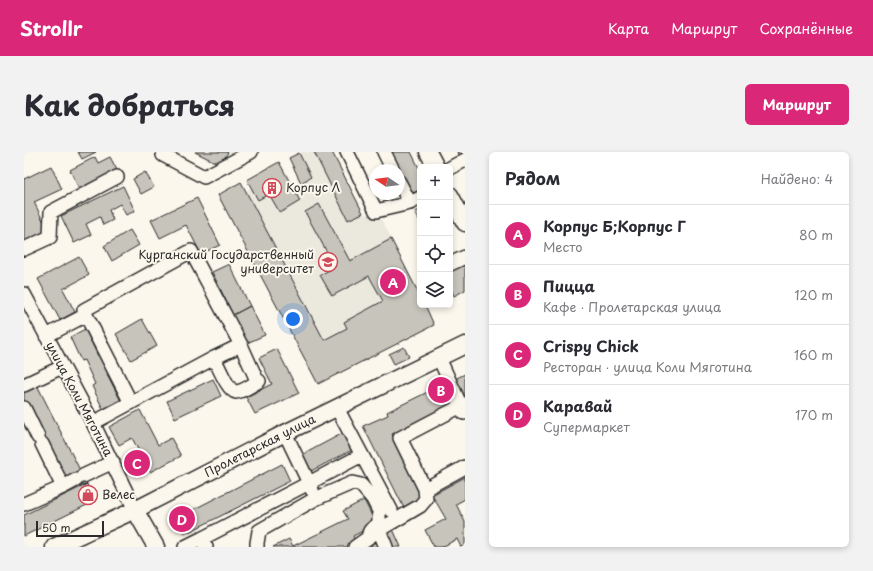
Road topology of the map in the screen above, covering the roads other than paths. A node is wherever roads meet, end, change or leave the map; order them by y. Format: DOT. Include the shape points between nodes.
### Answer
graph roads {
  1 [pos="251,152"];
  2 [pos="347,152"];
  3 [pos="384,152"];
  4 [pos="428,152"];
  5 [pos="162,155"];
  6 [pos="465,160"];
  7 [pos="390,164"];
  8 [pos="434,164"];
  9 [pos="453,166"];
  10 [pos="117,177"];
  11 [pos="405,189"];
  12 [pos="415,200"];
  13 [pos="453,200"];
  14 [pos="465,223"];
  15 [pos="24,249"];
  16 [pos="465,257"];
  17 [pos="453,263"];
  18 [pos="24,294"];
  19 [pos="86,315"];
  20 [pos="46,336"];
  21 [pos="465,345"];
  22 [pos="241,346"];
  23 [pos="214,358"];
  24 [pos="439,358"];
  25 [pos="62,367"];
  26 [pos="24,385"];
  27 [pos="132,402"];
  28 [pos="24,408"];
  29 [pos="337,408"];
  30 [pos="464,408"];
  31 [pos="93,423"];
  32 [pos="285,433"];
  33 [pos="362,455"];
  34 [pos="112,462"];
  35 [pos="465,467"];
  36 [pos="309,483"];
  37 [pos="63,487"];
  38 [pos="425,489"];
  39 [pos="315,499"];
  40 [pos="24,504"];
  41 [pos="135,510"];
  42 [pos="391,510"];
  43 [pos="374,533"];
  44 [pos="204,543"];
  45 [pos="54,547"];
  46 [pos="156,547"];
  47 [pos="185,547"];
  48 [pos="257,547"];
  49 [pos="355,547"];
  50 [pos="386,547"];
  1 -- 5 [label="street" via="204,177"];
  2 -- 12 [label="street" via="376,210"];
  3 -- 7 [label="street"];
  4 -- 8 [label="main road"];
  6 -- 9 [label="street"];
  10 -- 15 [label="street" via="51,212 50,237"];
  11 -- 12 [label="street"];
  13 -- 14 [label="main road"];
  16 -- 17 [label="street"];
  18 -- 20 [label="street, улица Коли Мяготина"];
  19 -- 20 [label="street"];
  19 -- 22 [label="street" via="84,310 191,251"];
  19 -- 27 [label="street"];
  20 -- 25 [label="street, улица Коли Мяготина"];
  21 -- 24 [label="main road, Пролетарская улица"];
  22 -- 23 [label="street"];
  22 -- 23 [label="street" via="257,379 238,392 229,387"];
  23 -- 27 [label="street"];
  24 -- 29 [label="main road, Пролетарская улица"];
  24 -- 30 [label="street"];
  25 -- 26 [label="street"];
  25 -- 31 [label="street, улица Коли Мяготина"];
  27 -- 31 [label="street"];
  28 -- 37 [label="street"];
  29 -- 32 [label="main road, Пролетарская улица"];
  29 -- 33 [label="street"];
  30 -- 38 [label="street" via="400,438"];
  31 -- 34 [label="street, улица Коли Мяготина"];
  32 -- 36 [label="street"];
  32 -- 41 [label="main road, Пролетарская улица"];
  33 -- 36 [label="street"];
  33 -- 42 [label="street"];
  34 -- 37 [label="street"];
  34 -- 41 [label="street, улица Коли Мяготина"];
  35 -- 38 [label="street"];
  36 -- 39 [label="street"];
  36 -- 44 [label="street"];
  37 -- 40 [label="street"];
  38 -- 43 [label="street" via="426,499 420,506"];
  39 -- 43 [label="street" via="352,483 361,485 379,510 379,524 369,533"];
  39 -- 48 [label="street" via="259,531"];
  41 -- 45 [label="main road, Пролетарская улица"];
  41 -- 46 [label="main road, улица Коли Мяготина"];
  43 -- 49 [label="street"];
  43 -- 50 [label="street"];
  44 -- 47 [label="street"];
}
